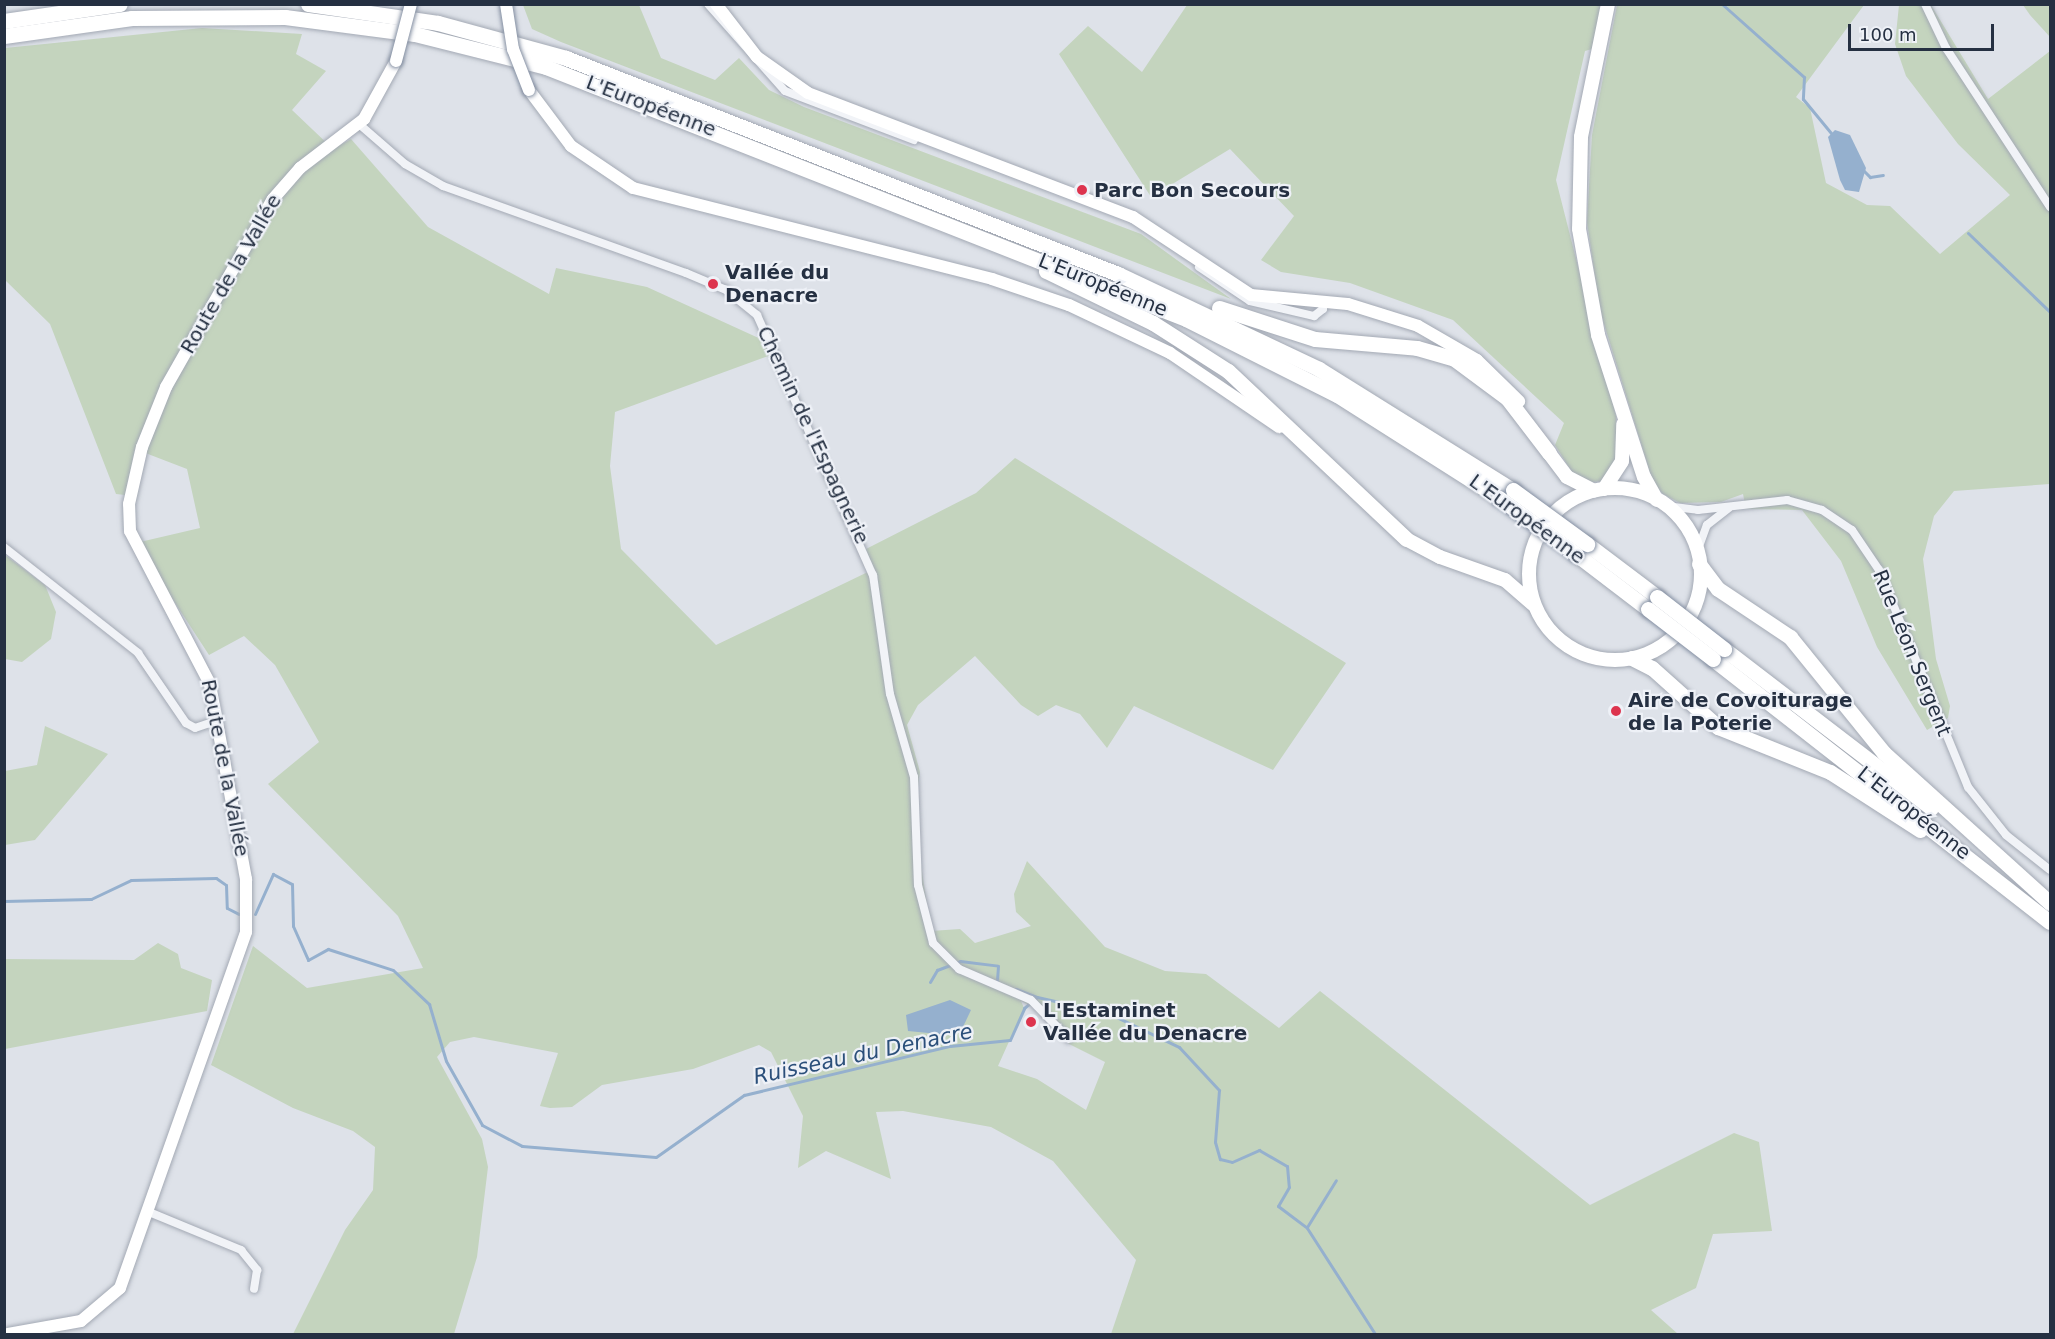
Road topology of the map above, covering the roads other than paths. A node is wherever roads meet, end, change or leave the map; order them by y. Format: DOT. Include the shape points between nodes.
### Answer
graph roads {
  1 [pos="120,4"];
  2 [pos="308,4"];
  3 [pos="411,4"];
  4 [pos="506,4"];
  5 [pos="708,4"];
  6 [pos="716,4"];
  7 [pos="1608,4"];
  8 [pos="1925,4"];
  9 [pos="4,21"];
  10 [pos="4,36"];
  11 [pos="359,124"];
  12 [pos="966,155"];
  13 [pos="1029,179"];
  14 [pos="879,195"];
  15 [pos="2050,207"];
  16 [pos="1173,297"];
  17 [pos="1323,300"];
  18 [pos="1619,402"];
  19 [pos="1549,453"];
  20 [pos="1599,490"];
  21 [pos="1662,503"];
  22 [pos="1735,505"];
  23 [pos="1406,539"];
  24 [pos="4,547"];
  25 [pos="1582,549"];
  26 [pos="1698,558"];
  27 [pos="1535,606"];
  28 [pos="1719,654"];
  29 [pos="1632,658"];
  30 [pos="218,720"];
  31 [pos="1963,851"];
  32 [pos="2050,870"];
  33 [pos="2050,903"];
  34 [pos="2050,922"];
  35 [pos="1069,1039"];
  36 [pos="149,1212"];
  37 [pos="254,1289"];
  38 [pos="8,1335"];
  1 -- 9 [label="highway"];
  2 -- 16 [label="highway, L'Européenne" via="438,23 584,64"];
  3 -- 11 [label="main road, Route de la Vallée, bridge" via="396,61 380,98"];
  4 -- 23 [label="main road, bridge" via="513,49 529,90 571,146 641,192 1009,284 1153,344 1277,426"];
  5 -- 12 [label="street" via="748,56 785,91"];
  6 -- 12 [label="main road" via="758,57 802,90"];
  7 -- 18 [label="main road" via="1581,137 1577,211 1590,306"];
  8 -- 15 [label="street" via="1946,48"];
  10 -- 14 [label="highway, L'Européenne" via="105,21 199,15 295,18 397,31 583,80"];
  11 -- 30 [label="main road, Route de la Vallée" via="300,168 273,199 163,393 133,482 128,510 134,544 204,665"];
  11 -- 35 [label="street, Chemin de l'Espagnerie" via="405,164 443,186 686,273 726,290 757,315 873,575 890,694 914,777 920,894 941,956 959,969 1036,1003"];
  12 -- 13 [label="main road"];
  13 -- 17 [label="main road" via="1147,224 1241,290 1268,298"];
  13 -- 17 [label="street" via="1148,231 1244,298 1314,316 1323,309"];
  14 -- 23 [label="highway" via="1116,303 1189,344 1266,401"];
  14 -- 25 [label="highway, L'Européenne, bridge" via="1245,347 1371,415"];
  16 -- 19 [label="highway" via="1192,298 1306,337 1417,348 1453,358 1507,398"];
  16 -- 25 [label="highway, L'Européenne, bridge" via="1336,378 1513,490"];
  17 -- 19 [label="main road" via="1409,322 1471,356 1520,402"];
  18 -- 20 [label="main road" via="1624,454"];
  18 -- 21 [label="main road"];
  19 -- 20 [label="main road" via="1568,477"];
  20 -- 21 [label="main road" via="1629,490"];
  20 -- 27 [label="main road" via="1564,505 1539,535 1529,567"];
  21 -- 22 [label="street, Rue Léon Sergent" via="1692,510"];
  21 -- 26 [label="main road" via="1687,529"];
  22 -- 26 [label="street" via="1707,525"];
  22 -- 32 [label="street, Rue Léon Sergent" via="1764,499 1803,503 1857,536 1880,570 1968,787 2006,835"];
  23 -- 27 [label="main road" via="1440,557 1506,580"];
  24 -- 30 [label="street" via="131,646 186,723 195,728"];
  25 -- 28 [label="highway, L'Européenne, bridge"];
  26 -- 29 [label="main road" via="1698,591 1686,622 1662,645"];
  26 -- 33 [label="highway" via="1718,589 1790,637 1878,747"];
  27 -- 29 [label="main road" via="1551,632 1575,651 1605,660"];
  28 -- 31 [label="highway, L'Européenne"];
  28 -- 33 [label="highway, L'Européenne"];
  29 -- 31 [label="highway" via="1656,671 1718,727 1830,772 1940,844"];
  30 -- 36 [label="main road, Route de la Vallée" via="247,887 247,926"];
  31 -- 34 [label="highway, L'Européenne"];
  36 -- 37 [label="street" via="241,1250 257,1270"];
  36 -- 38 [label="main road, Route de la Vallée" via="124,1282 104,1308 70,1325"];
}
